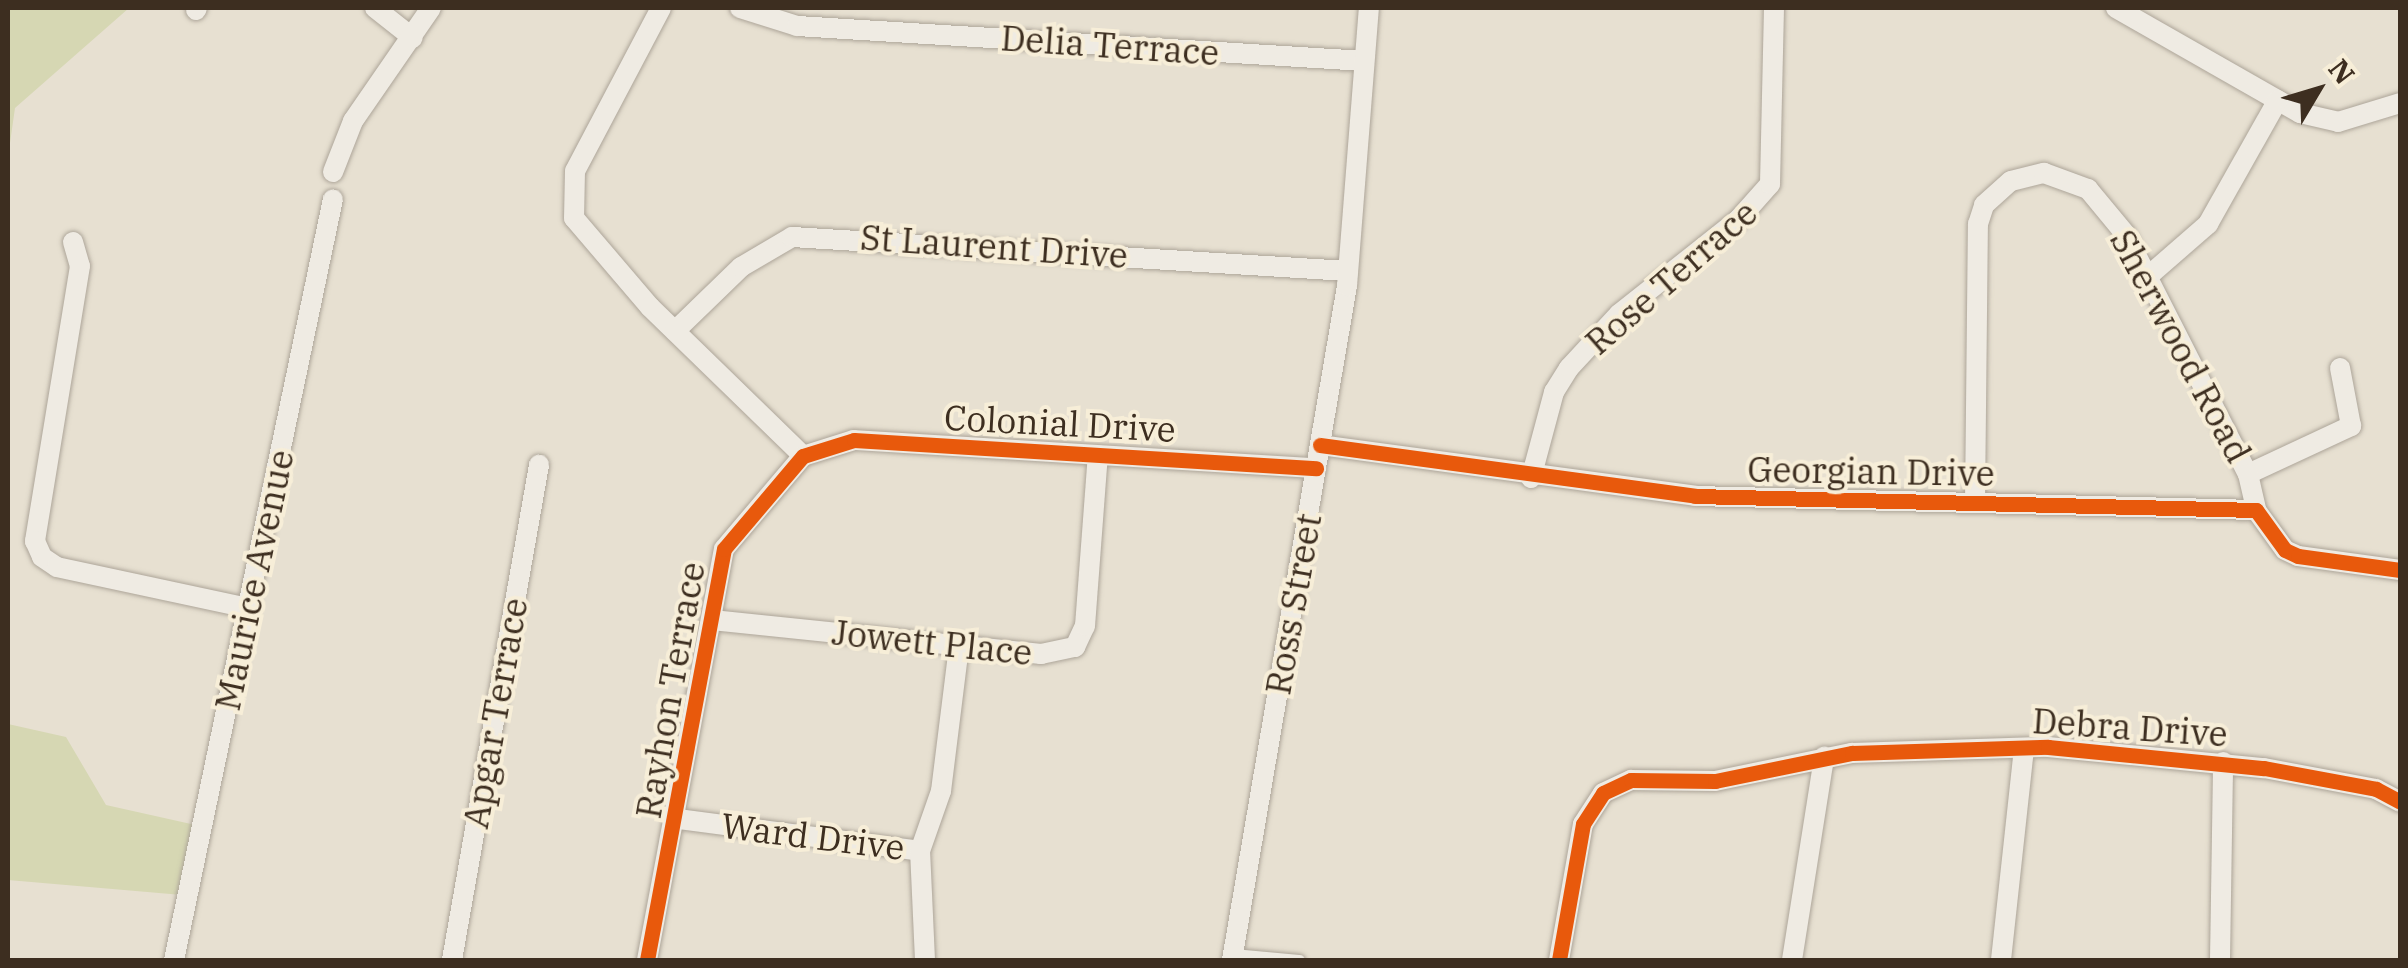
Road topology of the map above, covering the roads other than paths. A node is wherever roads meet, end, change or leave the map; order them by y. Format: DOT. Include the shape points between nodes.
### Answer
graph roads {
  1 [pos="375,8"];
  2 [pos="431,8"];
  3 [pos="660,8"];
  4 [pos="740,8"];
  5 [pos="1368,8"];
  6 [pos="1774,8"];
  7 [pos="2116,8"];
  8 [pos="2141,13"];
  9 [pos="413,38"];
  10 [pos="1364,61"];
  11 [pos="2278,100"];
  12 [pos="2400,103"];
  13 [pos="333,172"];
  14 [pos="333,199"];
  15 [pos="72,242"];
  16 [pos="1348,270"];
  17 [pos="2146,279"];
  18 [pos="675,332"];
  19 [pos="2340,368"];
  20 [pos="1320,445"];
  21 [pos="1098,455"];
  22 [pos="803,456"];
  23 [pos="539,465"];
  24 [pos="1316,468"];
  25 [pos="2248,474"];
  26 [pos="1532,478"];
  27 [pos="1975,503"];
  28 [pos="2256,510"];
  29 [pos="2400,570"];
  30 [pos="248,608"];
  31 [pos="712,620"];
  32 [pos="960,646"];
  33 [pos="2024,748"];
  34 [pos="1824,756"];
  35 [pos="2223,762"];
  36 [pos="2400,802"];
  37 [pos="678,819"];
  38 [pos="920,851"];
  39 [pos="1233,957"];
  40 [pos="174,960"];
  41 [pos="452,960"];
  42 [pos="647,960"];
  43 [pos="925,960"];
  44 [pos="1300,960"];
  45 [pos="1560,960"];
  46 [pos="1792,960"];
  47 [pos="2001,960"];
  48 [pos="2220,960"];
  1 -- 9 [label="street"];
  2 -- 9 [label="street"];
  3 -- 18 [label="street" via="575,171 571,192 574,218 586,235"];
  4 -- 10 [label="street, Delia Terrace" via="797,26"];
  5 -- 10 [label="street, Ross Street"];
  6 -- 26 [label="street, Rose Terrace" via="1770,184 1739,219 1618,314 1569,368 1554,392"];
  7 -- 8 [label="street"];
  8 -- 11 [label="street"];
  9 -- 13 [label="street" via="352,121"];
  10 -- 16 [label="street, Ross Street"];
  11 -- 12 [label="street" via="2338,122"];
  11 -- 17 [label="street" via="2208,224"];
  14 -- 30 [label="street, Maurice Avenue"];
  15 -- 30 [label="street" via="80,266 35,541 42,557 58,567"];
  16 -- 18 [label="street, St Laurent Drive" via="792,237 742,268"];
  16 -- 20 [label="street, Ross Street"];
  17 -- 25 [label="street, Sherwood Road"];
  17 -- 27 [label="street, Sherwood Road" via="2105,206 2068,178 2026,174 1984,206"];
  18 -- 22 [label="street"];
  19 -- 25 [label="street" via="2351,426"];
  20 -- 24 [label="street, Ross Street"];
  20 -- 26 [label="street, Georgian Drive"];
  21 -- 22 [label="street, Colonial Drive" via="854,440"];
  21 -- 24 [label="street, Colonial Drive"];
  21 -- 32 [label="street, Jowett Place" via="1082,639 1058,654"];
  22 -- 31 [label="street, Rayhon Terrace" via="724,549"];
  23 -- 41 [label="street, Apgar Terrace"];
  24 -- 39 [label="street, Ross Street"];
  25 -- 28 [label="street, Sherwood Road"];
  26 -- 27 [label="street, Georgian Drive" via="1695,496"];
  27 -- 28 [label="street, Georgian Drive"];
  28 -- 29 [label="street" via="2285,550 2298,556"];
  30 -- 40 [label="street, Maurice Avenue"];
  31 -- 32 [label="street, Jowett Place"];
  31 -- 37 [label="street, Rayhon Terrace"];
  32 -- 38 [label="street, Ward Drive" via="941,791"];
  33 -- 34 [label="street, Debra Drive"];
  33 -- 35 [label="street, Debra Drive"];
  33 -- 47 [label="street"];
  34 -- 45 [label="street, Debra Drive" via="1715,780 1631,780 1603,793 1583,824"];
  34 -- 46 [label="street"];
  35 -- 36 [label="street, Debra Drive" via="2376,788"];
  35 -- 48 [label="street"];
  37 -- 38 [label="street, Ward Drive"];
  37 -- 42 [label="street, Rayhon Terrace"];
  38 -- 43 [label="street"];
  39 -- 44 [label="lane"];
}
